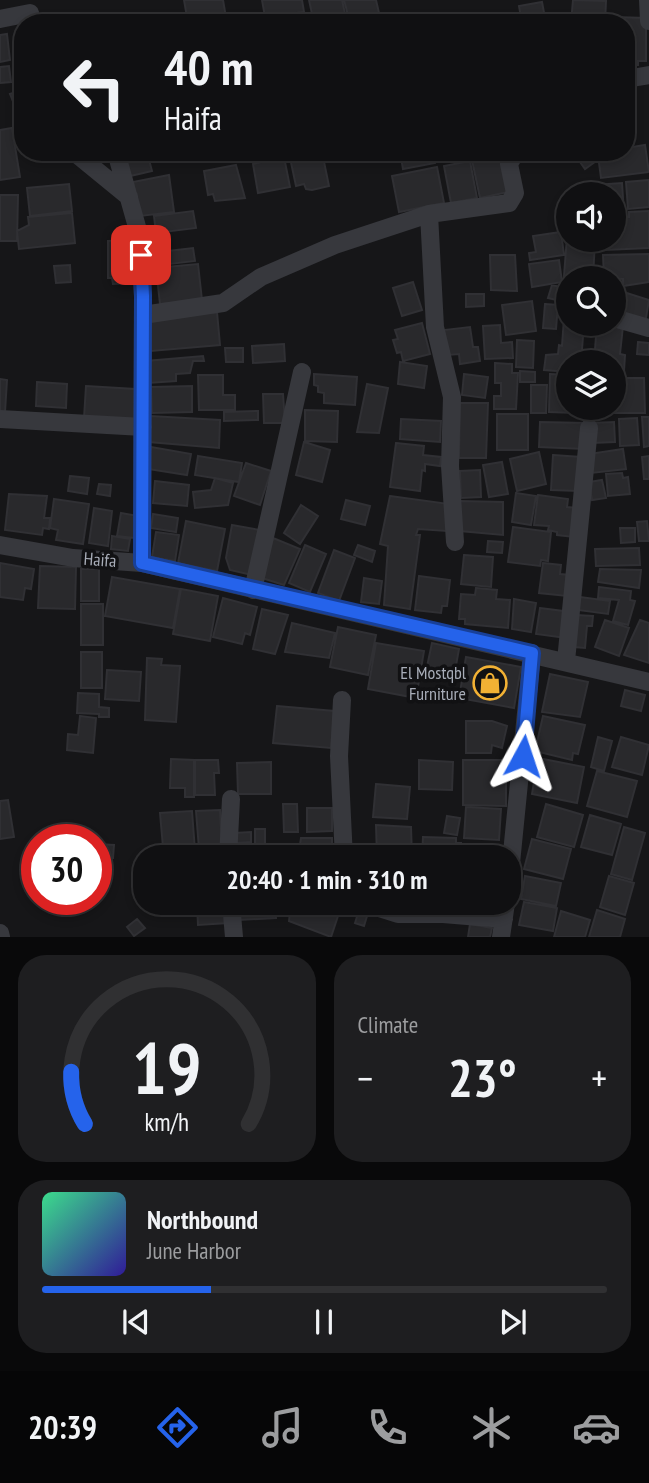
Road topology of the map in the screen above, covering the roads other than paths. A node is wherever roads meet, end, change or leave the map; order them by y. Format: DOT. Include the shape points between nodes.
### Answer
graph roads {
  1 [pos="649,0"];
  2 [pos="649,21"];
  3 [pos="85,161"];
  4 [pos="119,161"];
  5 [pos="511,161"];
  6 [pos="129,197"];
  7 [pos="429,214"];
  8 [pos="143,315"];
  9 [pos="626,321"];
  10 [pos="649,328"];
  11 [pos="302,372"];
  12 [pos="0,419"];
  13 [pos="143,428"];
  14 [pos="589,428"];
  15 [pos="456,542"];
  16 [pos="0,545"];
  17 [pos="142,563"];
  18 [pos="253,590"];
  19 [pos="532,653"];
  20 [pos="566,661"];
  21 [pos="649,682"];
  22 [pos="342,700"];
  23 [pos="231,799"];
  24 [pos="229,845"];
  25 [pos="343,845"];
  26 [pos="513,845"];
  27 [pos="233,915"];
  28 [pos="453,915"];
  29 [pos="504,920"];
  30 [pos="234,937"];
  1 -- 2 [label="street"];
  3 -- 6 [label="street"];
  4 -- 6 [label="street"];
  5 -- 7 [label="street" via="515,193 509,203"];
  6 -- 8 [label="street" via="139,234"];
  7 -- 8 [label="street" via="273,271 223,303"];
  7 -- 15 [label="street" via="435,327 452,397 450,466"];
  8 -- 13 [label="street"];
  9 -- 10 [label="street"];
  11 -- 18 [label="street"];
  12 -- 13 [label="street"];
  13 -- 17 [label="street"];
  14 -- 20 [label="street"];
  16 -- 17 [label="street, Haifa" via="73,558"];
  17 -- 18 [label="street, Haifa"];
  18 -- 19 [label="street, Haifa"];
  19 -- 20 [label="street, Haifa"];
  19 -- 26 [label="street"];
  20 -- 21 [label="street, Haifa"];
  22 -- 25 [label="street"];
  23 -- 24 [label="street"];
  27 -- 30 [label="street"];
  28 -- 29 [label="street"];
}
